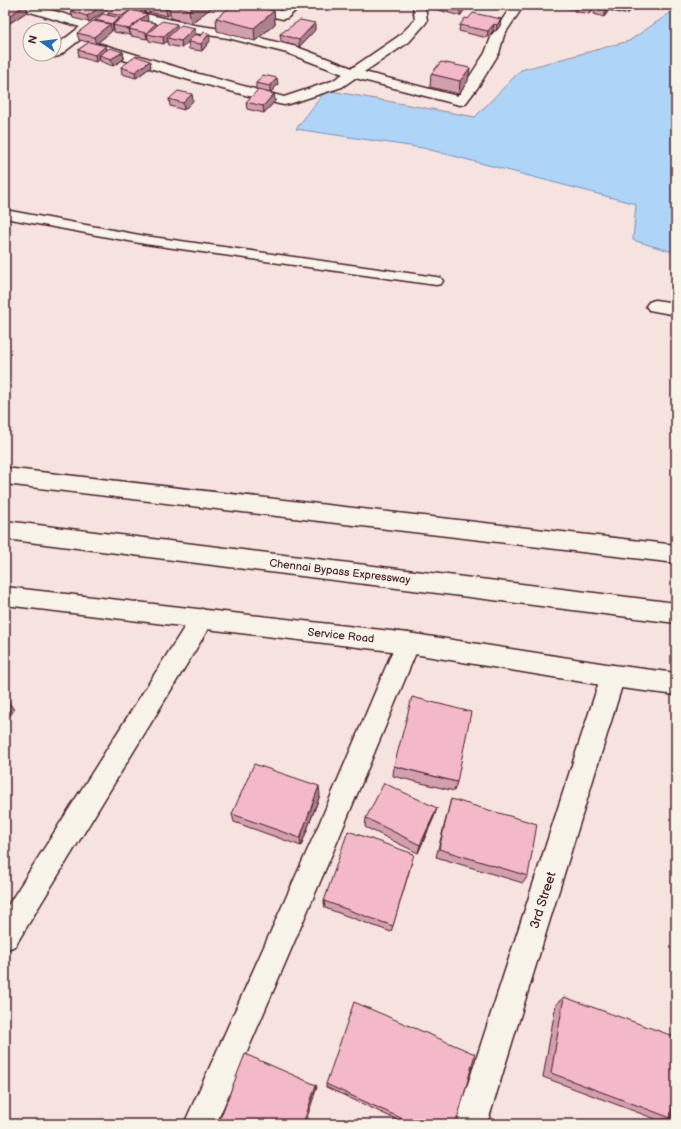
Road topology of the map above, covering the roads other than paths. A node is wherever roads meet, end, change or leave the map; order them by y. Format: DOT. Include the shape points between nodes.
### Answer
graph roads {
  1 [pos="21,5"];
  2 [pos="239,5"];
  3 [pos="296,5"];
  4 [pos="419,5"];
  5 [pos="518,5"];
  6 [pos="609,5"];
  7 [pos="624,9"];
  8 [pos="90,26"];
  9 [pos="72,40"];
  10 [pos="62,47"];
  11 [pos="353,73"];
  12 [pos="5,214"];
  13 [pos="436,281"];
  14 [pos="655,306"];
  15 [pos="676,309"];
  16 [pos="5,476"];
  17 [pos="5,530"];
  18 [pos="676,554"];
  19 [pos="5,596"];
  20 [pos="676,612"];
  21 [pos="202,619"];
  22 [pos="408,643"];
  23 [pos="613,676"];
  24 [pos="676,684"];
  25 [pos="5,936"];
  26 [pos="200,1124"];
  27 [pos="471,1124"];
  1 -- 8 [label="main road"];
  2 -- 3 [label="main road" via="283,15"];
  4 -- 11 [label="main road" via="421,21 404,39"];
  5 -- 11 [label="main road" via="498,35 492,53 460,100"];
  6 -- 7 [label="main road"];
  8 -- 9 [label="main road"];
  8 -- 11 [label="main road" via="112,10 292,50"];
  9 -- 10 [label="main road"];
  9 -- 11 [label="main road" via="284,101 337,84"];
  12 -- 13 [label="lane" via="145,240"];
  14 -- 15 [label="main road"];
  16 -- 18 [label="main road"];
  17 -- 20 [label="main road, Chennai Bypass Expressway"];
  19 -- 21 [label="main road, Service Road"];
  21 -- 22 [label="main road, Service Road"];
  21 -- 25 [label="main road"];
  22 -- 23 [label="main road, Service Road"];
  22 -- 26 [label="main road" via="326,838"];
  23 -- 24 [label="main road, Service Road"];
  23 -- 27 [label="main road, 3rd Street"];
}
